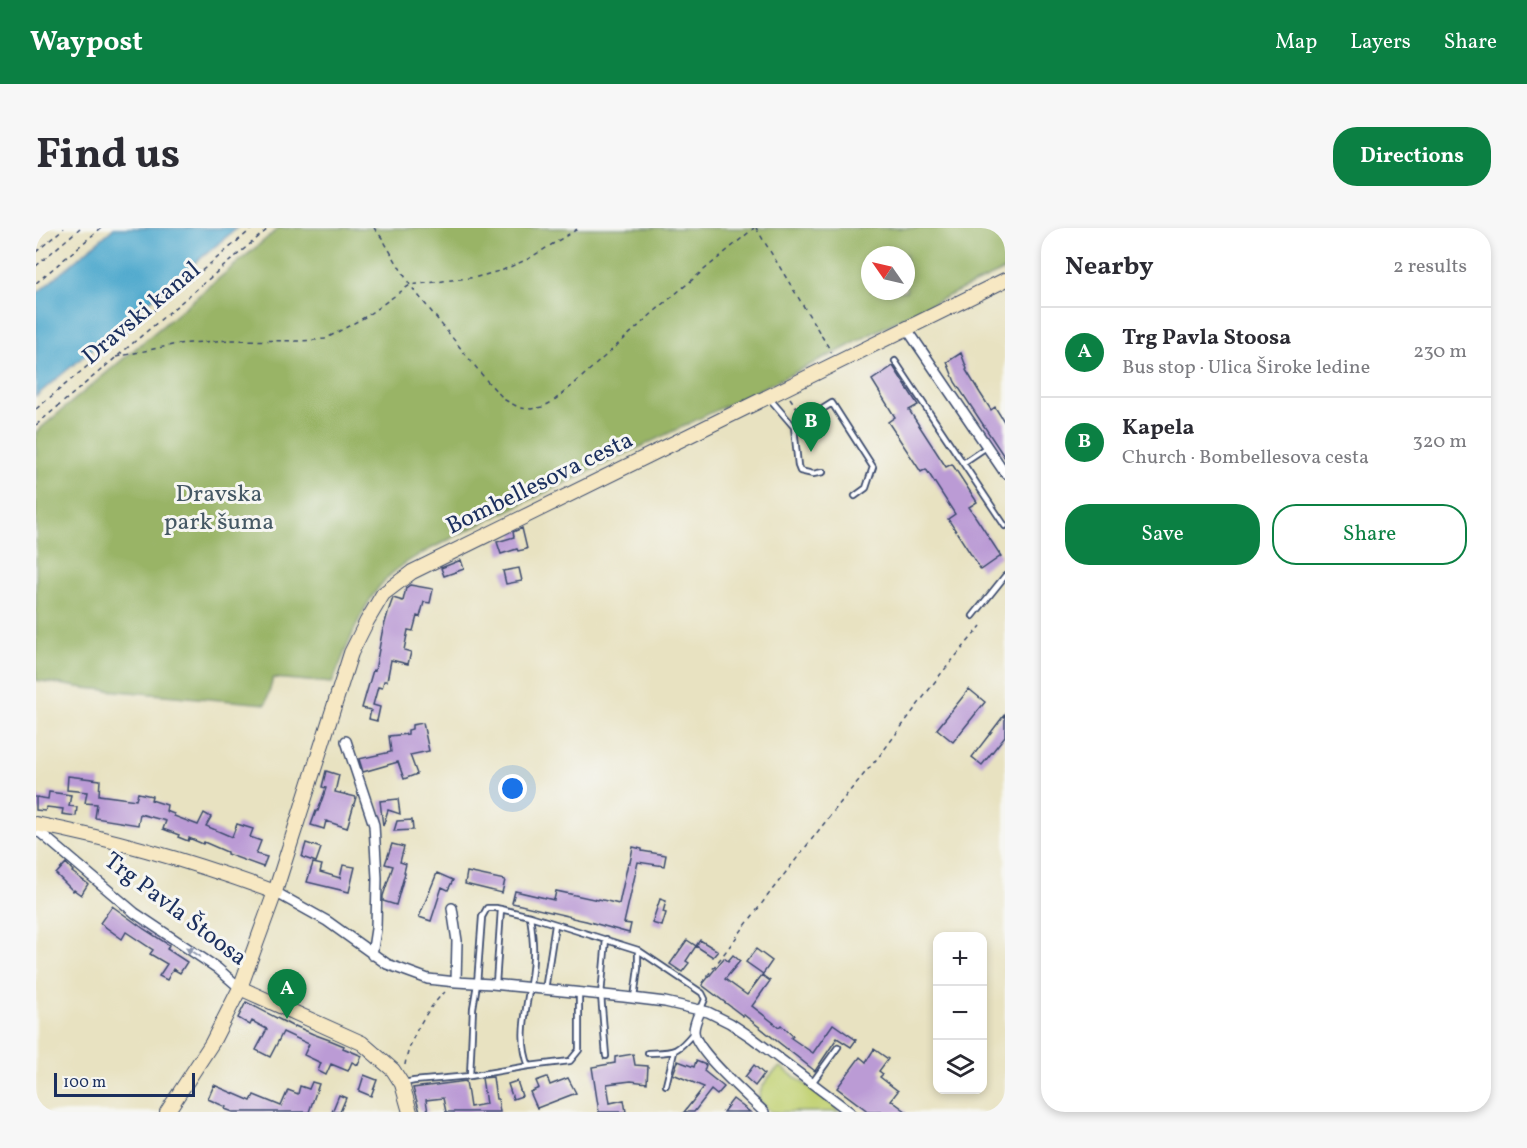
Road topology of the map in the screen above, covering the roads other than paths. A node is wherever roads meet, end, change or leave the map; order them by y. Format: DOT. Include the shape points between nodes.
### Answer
graph roads {
  1 [pos="1005,280"];
  2 [pos="907,329"];
  3 [pos="895,361"];
  4 [pos="768,397"];
  5 [pos="794,427"];
  6 [pos="988,446"];
  7 [pos="963,463"];
  8 [pos="823,472"];
  9 [pos="1005,473"];
  10 [pos="855,496"];
  11 [pos="1005,526"];
  12 [pos="1005,576"];
  13 [pos="973,616"];
  14 [pos="346,741"];
  15 [pos="36,824"];
  16 [pos="36,829"];
  17 [pos="275,892"];
  18 [pos="452,908"];
  19 [pos="501,909"];
  20 [pos="530,916"];
  21 [pos="555,925"];
  22 [pos="606,939"];
  23 [pos="638,950"];
  24 [pos="372,955"];
  25 [pos="456,982"];
  26 [pos="477,984"];
  27 [pos="496,984"];
  28 [pos="240,987"];
  29 [pos="530,988"];
  30 [pos="545,990"];
  31 [pos="579,993"];
  32 [pos="601,995"];
  33 [pos="634,998"];
  34 [pos="701,1009"];
  35 [pos="694,1032"];
  36 [pos="838,1047"];
  37 [pos="674,1052"];
  38 [pos="648,1053"];
  39 [pos="606,1056"];
  40 [pos="529,1066"];
  41 [pos="470,1076"];
  42 [pos="812,1083"];
  43 [pos="402,1084"];
  44 [pos="666,1085"];
  45 [pos="167,1112"];
  46 [pos="410,1112"];
  47 [pos="764,1112"];
  48 [pos="850,1112"];
  1 -- 2 [label="street, Bombellesova cesta"];
  2 -- 4 [label="street, Bombellesova cesta"];
  2 -- 6 [label="street"];
  3 -- 7 [label="lane"];
  4 -- 5 [label="lane"];
  4 -- 17 [label="street, Bombellesova cesta" via="412,572 383,594 351,653"];
  5 -- 8 [label="lane" via="800,471"];
  5 -- 10 [label="lane" via="832,403 873,467 866,488"];
  6 -- 7 [label="lane"];
  6 -- 9 [label="street"];
  7 -- 11 [label="lane"];
  12 -- 13 [label="lane"];
  14 -- 24 [label="street" via="374,825 377,878"];
  15 -- 17 [label="street, Trg Pavla Štoosa" via="135,846"];
  28 -- 16 [label="street, Trg Pavla Štoosa, one-way" via="135,913"];
  17 -- 24 [label="street" via="327,921"];
  17 -- 28 [label="street, Trg Pavla Štoosa"];
  18 -- 25 [label="street" via="457,941"];
  19 -- 20 [label="lane"];
  19 -- 26 [label="lane" via="487,908 482,917"];
  19 -- 27 [label="lane"];
  20 -- 21 [label="lane"];
  20 -- 29 [label="lane"];
  21 -- 22 [label="lane"];
  21 -- 30 [label="lane"];
  22 -- 23 [label="lane"];
  22 -- 32 [label="lane"];
  23 -- 33 [label="lane"];
  23 -- 34 [label="lane" via="697,988 705,999"];
  24 -- 25 [label="street" via="428,979"];
  25 -- 26 [label="street"];
  26 -- 27 [label="street"];
  26 -- 41 [label="lane"];
  27 -- 29 [label="street"];
  28 -- 43 [label="street" via="362,1043 393,1070"];
  28 -- 45 [label="street" via="213,1043"];
  29 -- 30 [label="street"];
  29 -- 40 [label="lane" via="523,1037"];
  30 -- 31 [label="street"];
  31 -- 32 [label="street"];
  31 -- 40 [label="lane" via="579,1050 570,1061"];
  32 -- 33 [label="street"];
  32 -- 39 [label="lane"];
  33 -- 34 [label="street"];
  34 -- 35 [label="street"];
  34 -- 42 [label="street" via="730,1023"];
  35 -- 37 [label="lane"];
  35 -- 47 [label="street" via="705,1053"];
  36 -- 42 [label="lane"];
  37 -- 38 [label="lane"];
  37 -- 44 [label="lane"];
  40 -- 41 [label="lane"];
  41 -- 43 [label="lane"];
  42 -- 48 [label="street"];
  43 -- 46 [label="street"];
}
